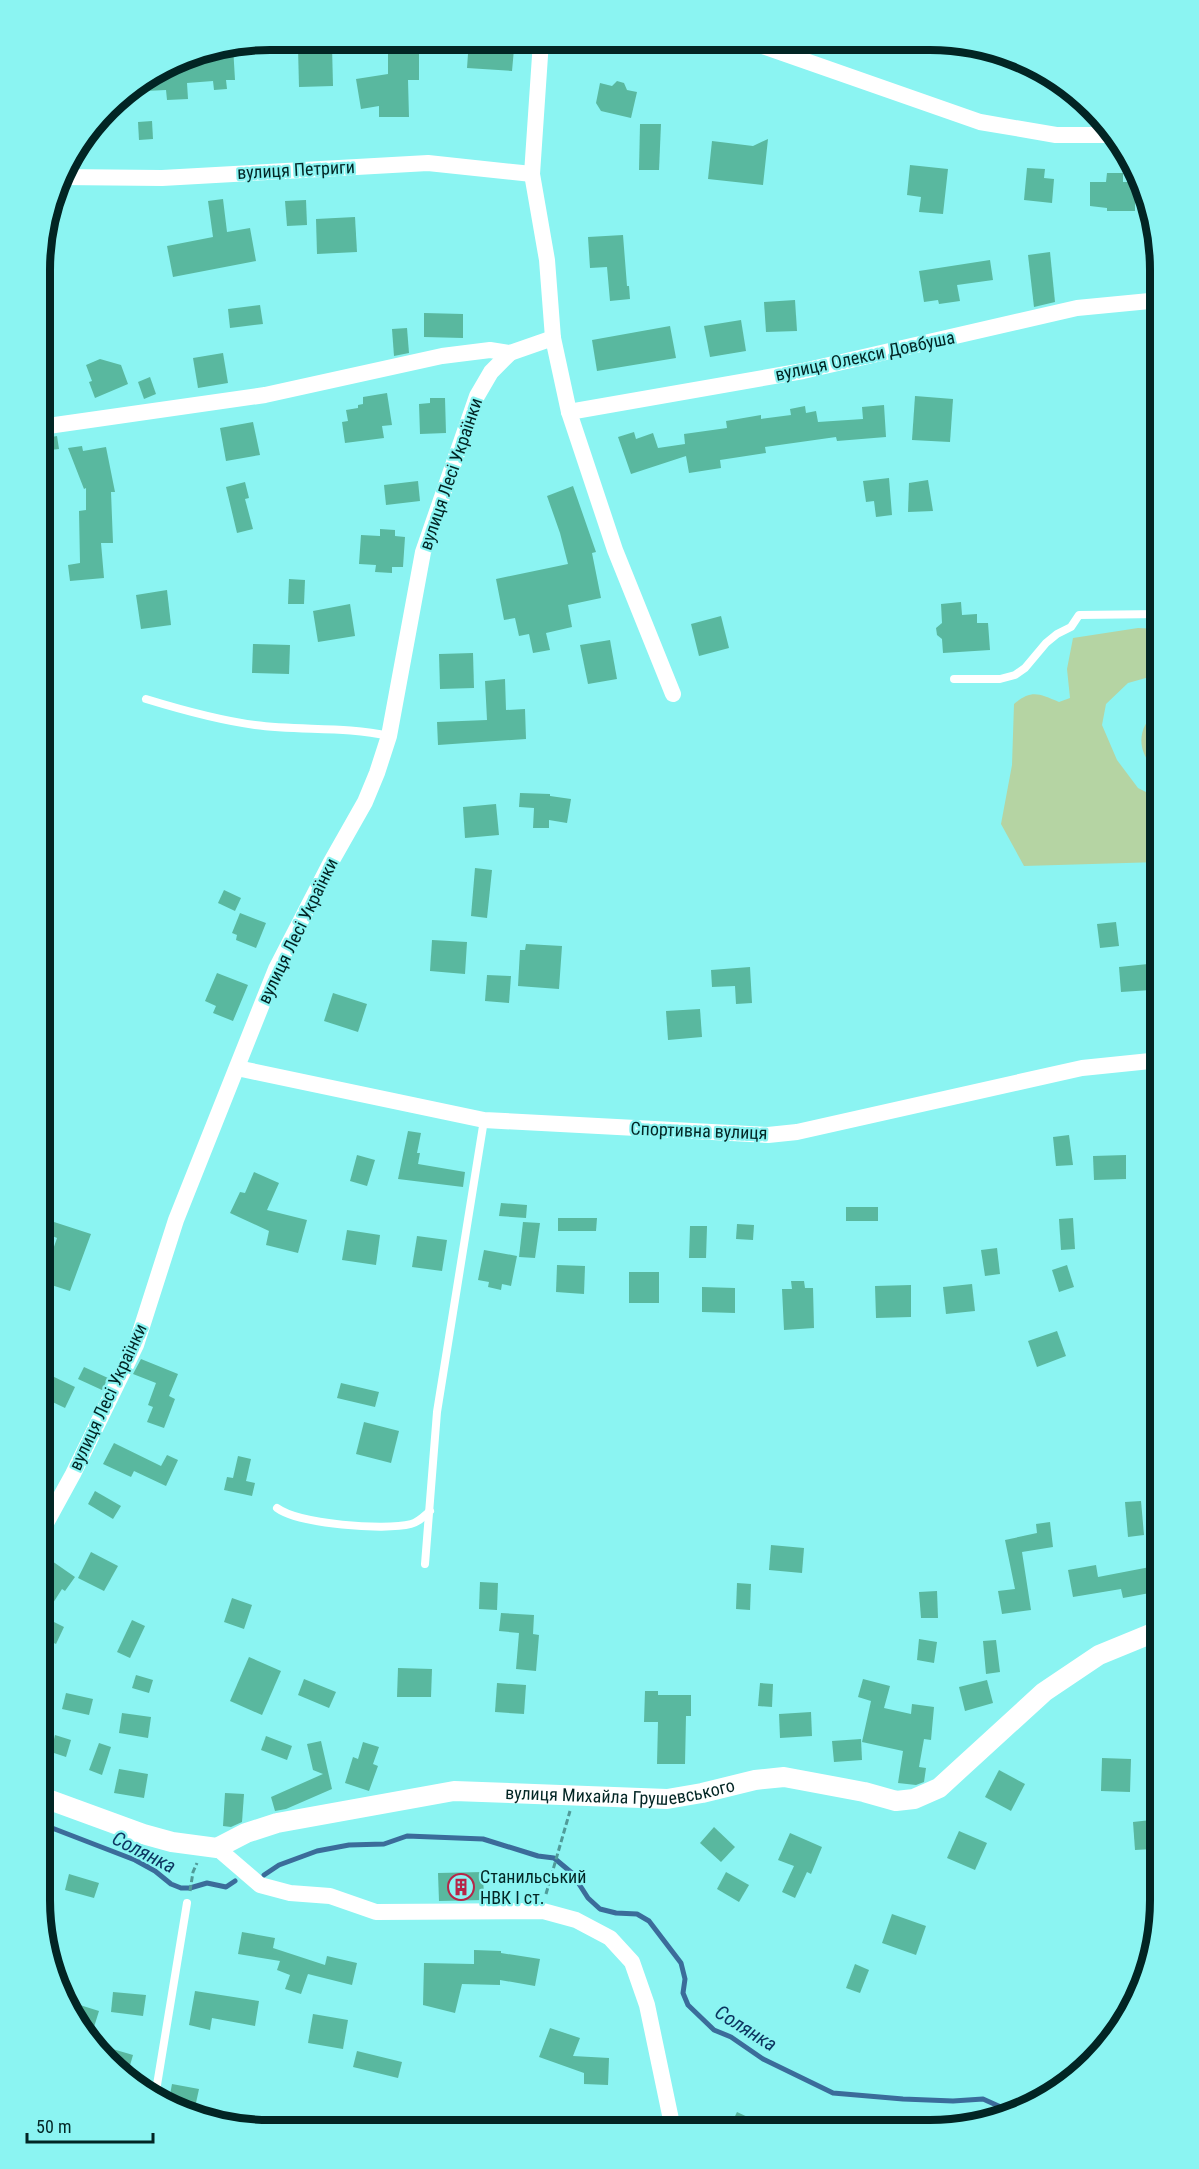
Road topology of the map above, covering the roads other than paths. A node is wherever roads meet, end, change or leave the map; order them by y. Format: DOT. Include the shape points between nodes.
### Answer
graph roads {
  1 [pos="540,50"];
  2 [pos="774,50"];
  3 [pos="1103,135"];
  4 [pos="532,174"];
  5 [pos="70,177"];
  6 [pos="1150,301"];
  7 [pos="553,338"];
  8 [pos="510,353"];
  9 [pos="569,412"];
  10 [pos="50,426"];
  11 [pos="1150,614"];
  12 [pos="954,679"];
  13 [pos="673,694"];
  14 [pos="146,699"];
  15 [pos="389,736"];
  16 [pos="1150,1061"];
  17 [pos="237,1068"];
  18 [pos="484,1120"];
  19 [pos="277,1508"];
  20 [pos="430,1510"];
  21 [pos="50,1516"];
  22 [pos="425,1564"];
  23 [pos="1150,1634"];
  24 [pos="50,1800"];
  25 [pos="217,1848"];
  26 [pos="187,1903"];
  27 [pos="156,2088"];
  28 [pos="671,2120"];
  1 -- 4 [label="street"];
  2 -- 3 [label="street" via="980,122 1056,135"];
  4 -- 5 [label="street, вулиця Петриги" via="428,163 162,178"];
  4 -- 7 [label="street" via="547,260"];
  6 -- 9 [label="street, вулиця Олекси Довбуша" via="1077,308 803,371"];
  7 -- 8 [label="street, вулиця Лесі Українки"];
  7 -- 9 [label="street"];
  8 -- 10 [label="street, вулиця Лесі Українки" via="490,350 442,356 265,395"];
  8 -- 15 [label="street, вулиця Лесі Українки" via="491,372 477,396 423,552"];
  9 -- 13 [label="street" via="615,550"];
  11 -- 12 [label="lane" via="1079,615 1071,627 1046,643 1015,675 1000,679"];
  14 -- 15 [label="lane" via="194,714 256,725"];
  15 -- 17 [label="street, вулиця Лесі Українки" via="366,802 276,969"];
  16 -- 18 [label="street, Спортивна вулиця" via="1082,1068 797,1132 768,1135"];
  17 -- 18 [label="street, Спортивна вулиця"];
  17 -- 21 [label="street, вулиця Лесі Українки" via="176,1220 136,1345"];
  18 -- 20 [label="lane" via="437,1412"];
  19 -- 20 [label="lane" via="297,1517 364,1526 413,1524"];
  20 -- 22 [label="lane"];
  23 -- 25 [label="street, вулиця Михайла Грушевського" via="1099,1655 1044,1692 939,1788 914,1799 896,1801 784,1777 667,1799 454,1791 277,1823"];
  24 -- 25 [label="street" via="143,1834"];
  25 -- 28 [label="street" via="260,1885 290,1893 330,1896 376,1912 543,1911 576,1920 610,1938 632,1962 647,2005"];
  26 -- 27 [label="lane"];
}
